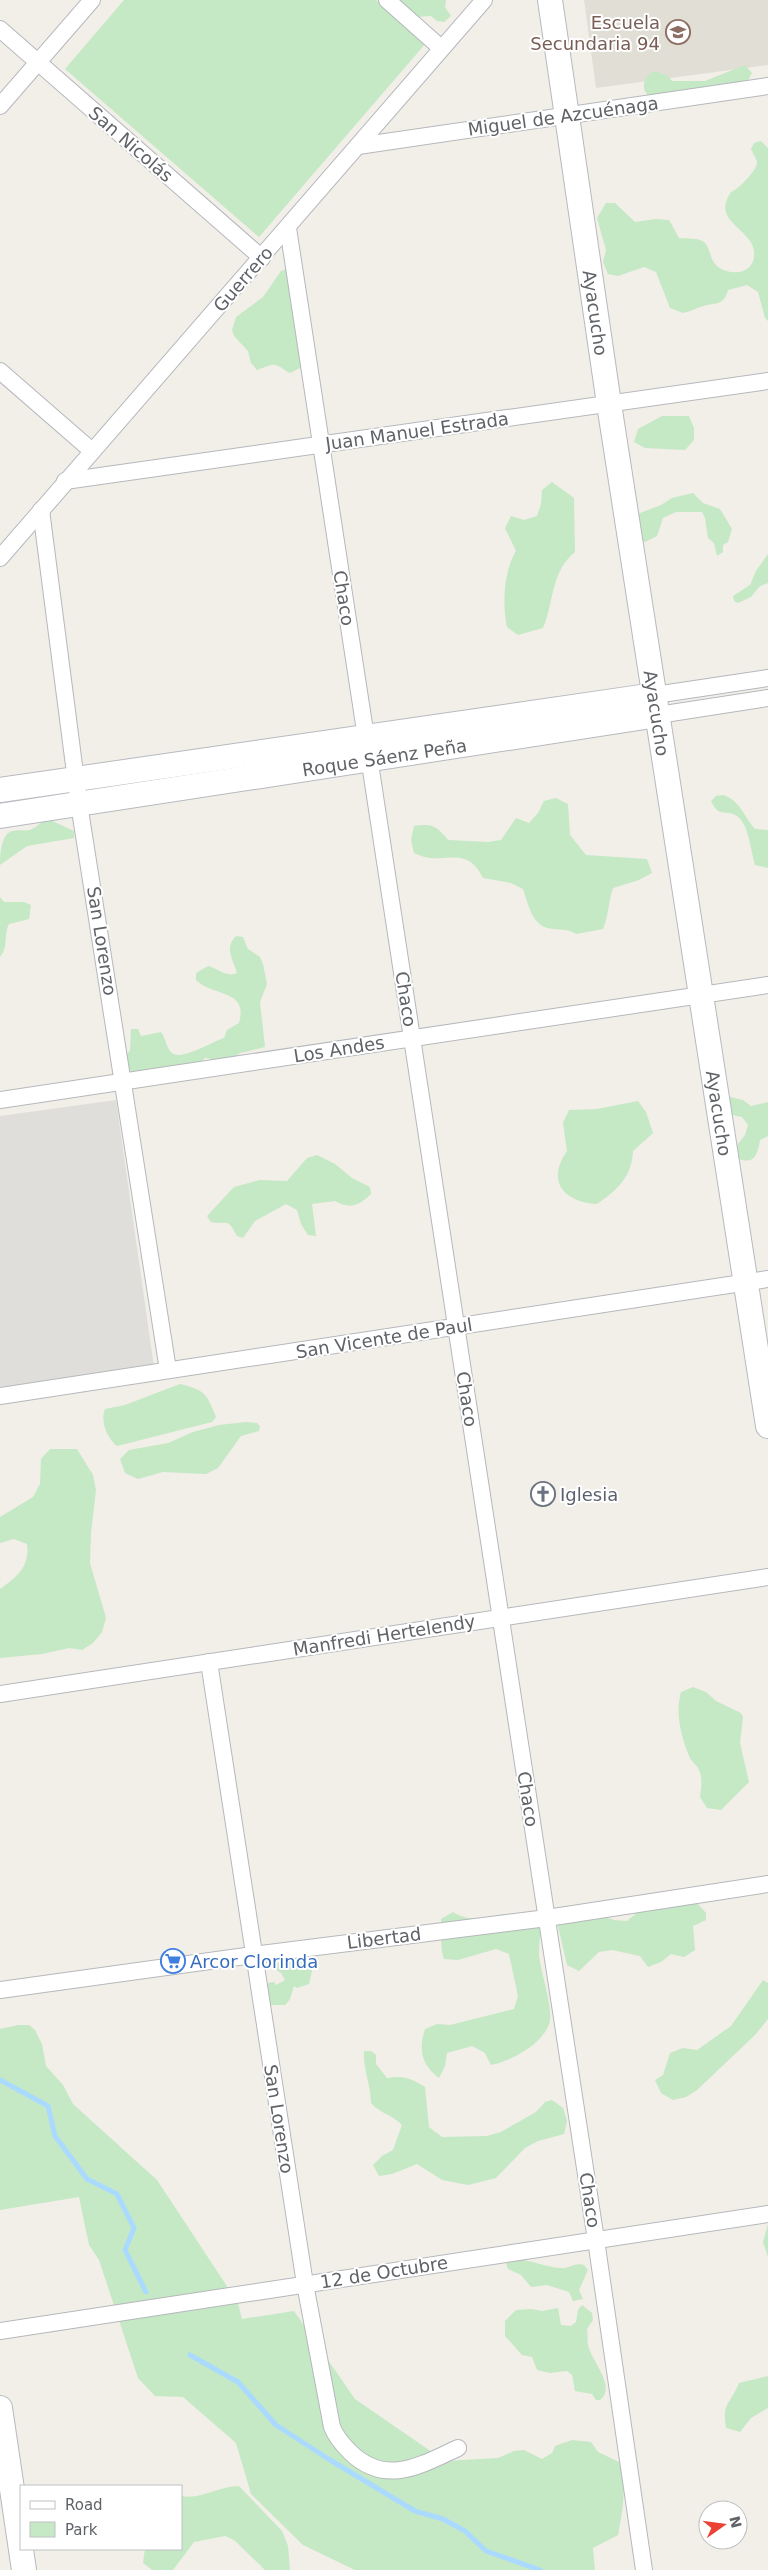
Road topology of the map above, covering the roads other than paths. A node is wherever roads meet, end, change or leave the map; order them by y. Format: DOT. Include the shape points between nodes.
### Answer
graph roads {
  1 [pos="92,0"];
  2 [pos="387,0"];
  3 [pos="484,0"];
  4 [pos="550,0"];
  5 [pos="0,29"];
  6 [pos="441,48"];
  7 [pos="37,63"];
  8 [pos="768,86"];
  9 [pos="0,106"];
  10 [pos="569,115"];
  11 [pos="358,146"];
  12 [pos="288,228"];
  13 [pos="262,258"];
  14 [pos="0,371"];
  15 [pos="768,381"];
  16 [pos="609,404"];
  17 [pos="321,445"];
  18 [pos="92,451"];
  19 [pos="65,481"];
  20 [pos="41,510"];
  21 [pos="0,558"];
  22 [pos="768,678"];
  23 [pos="768,698"];
  24 [pos="656,705"];
  25 [pos="368,748"];
  26 [pos="77,779"];
  27 [pos="0,790"];
  28 [pos="79,804"];
  29 [pos="0,816"];
  30 [pos="768,985"];
  31 [pos="702,995"];
  32 [pos="412,1038"];
  33 [pos="124,1082"];
  34 [pos="0,1100"];
  35 [pos="758,1281"];
  36 [pos="456,1327"];
  37 [pos="168,1370"];
  38 [pos="0,1396"];
  39 [pos="768,1426"];
  40 [pos="768,1577"];
  41 [pos="501,1618"];
  42 [pos="209,1662"];
  43 [pos="0,1694"];
  44 [pos="768,1884"];
  45 [pos="547,1918"];
  46 [pos="253,1955"];
  47 [pos="0,1990"];
  48 [pos="768,2214"];
  49 [pos="596,2240"];
  50 [pos="305,2284"];
  51 [pos="0,2331"];
  52 [pos="0,2408"];
  53 [pos="458,2448"];
  54 [pos="20,2543"];
  55 [pos="21,2550"];
  56 [pos="24,2570"];
  57 [pos="644,2570"];
  1 -- 7 [label="street"];
  2 -- 6 [label="street"];
  3 -- 6 [label="street, Guerrero"];
  4 -- 10 [label="street, Ayacucho"];
  5 -- 7 [label="street, San Nicolás"];
  6 -- 11 [label="street, Guerrero"];
  7 -- 9 [label="street"];
  7 -- 13 [label="street, San Nicolás"];
  8 -- 10 [label="street, Miguel de Azcuénaga"];
  10 -- 11 [label="street, Miguel de Azcuénaga"];
  10 -- 16 [label="street, Ayacucho"];
  11 -- 12 [label="street, Guerrero"];
  12 -- 13 [label="street, Guerrero"];
  12 -- 17 [label="street, Chaco"];
  13 -- 18 [label="street, Guerrero"];
  14 -- 18 [label="street"];
  15 -- 16 [label="street, Juan Manuel Estrada"];
  16 -- 17 [label="street, Juan Manuel Estrada"];
  16 -- 24 [label="street, Ayacucho"];
  17 -- 19 [label="street, Juan Manuel Estrada"];
  17 -- 25 [label="street, Chaco"];
  18 -- 19 [label="street, Guerrero"];
  19 -- 20 [label="street, Guerrero"];
  20 -- 21 [label="street, Guerrero"];
  20 -- 26 [label="street, San Lorenzo"];
  22 -- 24 [label="street, Roque Sáenz Peña"];
  23 -- 24 [label="street, Roque Sáenz Peña"];
  24 -- 25 [label="street, Roque Sáenz Peña"];
  24 -- 31 [label="street, Ayacucho"];
  25 -- 26 [label="street, Roque Sáenz Peña"];
  25 -- 28 [label="street, Roque Sáenz Peña"];
  25 -- 32 [label="street, Chaco"];
  26 -- 27 [label="street, Roque Sáenz Peña"];
  26 -- 28 [label="street, San Lorenzo"];
  28 -- 29 [label="street, Roque Sáenz Peña"];
  28 -- 33 [label="street, San Lorenzo"];
  30 -- 31 [label="street, Los Andes"];
  31 -- 32 [label="street, Los Andes"];
  31 -- 35 [label="street, Ayacucho"];
  32 -- 33 [label="street, Los Andes"];
  32 -- 36 [label="street, Chaco"];
  33 -- 34 [label="street, Los Andes"];
  33 -- 37 [label="street, San Lorenzo"];
  35 -- 36 [label="street, San Vicente de Paul"];
  35 -- 39 [label="street, Ayacucho"];
  36 -- 37 [label="street, San Vicente de Paul"];
  36 -- 41 [label="street, Chaco"];
  37 -- 38 [label="street, San Vicente de Paul"];
  40 -- 41 [label="street, Manfredi Hertelendy"];
  41 -- 42 [label="street, Manfredi Hertelendy"];
  41 -- 45 [label="street, Chaco"];
  42 -- 43 [label="street, Manfredi Hertelendy"];
  42 -- 46 [label="street, San Lorenzo"];
  44 -- 45 [label="street, Libertad"];
  45 -- 46 [label="street, Libertad"];
  45 -- 49 [label="street, Chaco"];
  46 -- 47 [label="street, Libertad"];
  46 -- 50 [label="street, San Lorenzo"];
  48 -- 49 [label="street, 12 de Octubre"];
  49 -- 50 [label="street, 12 de Octubre"];
  49 -- 57 [label="street, Chaco"];
  50 -- 51 [label="street, 12 de Octubre"];
  50 -- 53 [label="street, San Lorenzo" via="326,2406 332,2427 344,2446 360,2461 388,2471 409,2469"];
  52 -- 54 [label="street"];
  55 -- 56 [label="street"];
}
